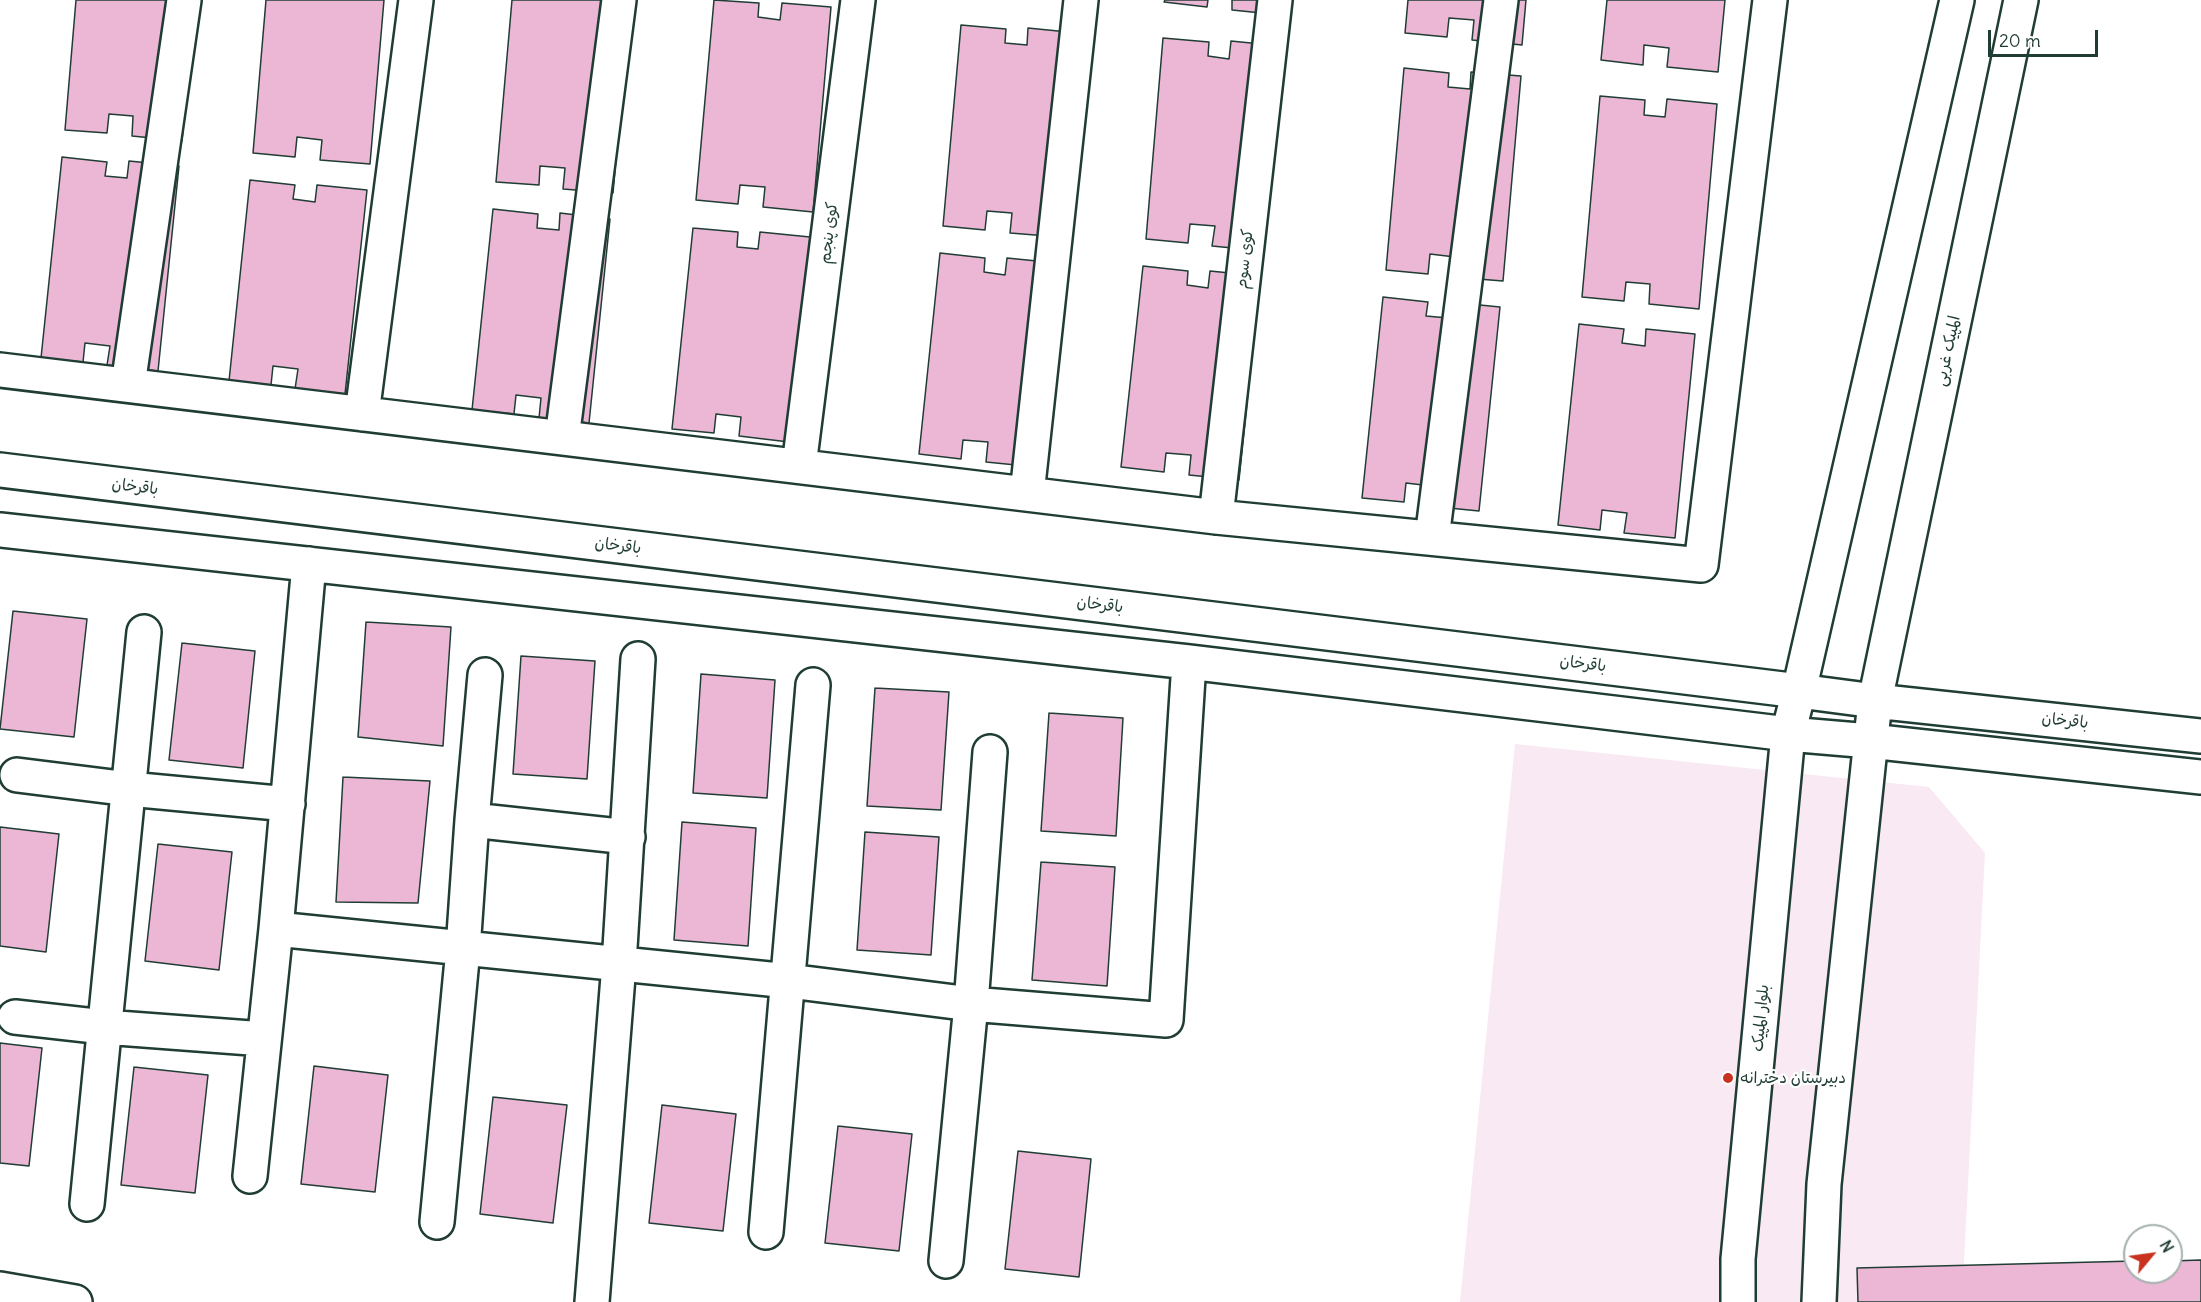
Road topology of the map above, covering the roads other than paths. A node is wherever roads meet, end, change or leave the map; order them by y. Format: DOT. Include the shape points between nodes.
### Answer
graph roads {
  1 [pos="184,0"];
  2 [pos="416,0"];
  3 [pos="619,0"];
  4 [pos="858,0"];
  5 [pos="1081,0"];
  6 [pos="1275,0"];
  7 [pos="1501,0"];
  8 [pos="1770,0"];
  9 [pos="1957,0"];
  10 [pos="2021,0"];
  11 [pos="0,370"];
  12 [pos="128,385"];
  13 [pos="362,414"];
  14 [pos="562,438"];
  15 [pos="800,466"];
  16 [pos="0,470"];
  17 [pos="1027,494"];
  18 [pos="1216,517"];
  19 [pos="0,530"];
  20 [pos="1432,538"];
  21 [pos="309,564"];
  22 [pos="144,632"];
  23 [pos="638,659"];
  24 [pos="1189,662"];
  25 [pos="485,675"];
  26 [pos="813,685"];
  27 [pos="1799,691"];
  28 [pos="1875,701"];
  29 [pos="1788,734"];
  30 [pos="2201,736"];
  31 [pos="1870,741"];
  32 [pos="990,752"];
  33 [pos="17,775"];
  34 [pos="2201,777"];
  35 [pos="129,789"];
  36 [pos="288,804"];
  37 [pos="472,820"];
  38 [pos="628,837"];
  39 [pos="276,929"];
  40 [pos="463,949"];
  41 [pos="619,964"];
  42 [pos="789,981"];
  43 [pos="971,1004"];
  44 [pos="15,1017"];
  45 [pos="104,1027"];
  46 [pos="264,1039"];
  47 [pos="250,1176"];
  48 [pos="87,1204"];
  49 [pos="436,1222"];
  50 [pos="766,1232"];
  51 [pos="946,1261"];
  52 [pos="0,1289"];
  53 [pos="75,1302"];
  54 [pos="592,1302"];
  55 [pos="1738,1302"];
  56 [pos="1819,1302"];
  1 -- 12 [label="street"];
  2 -- 13 [label="street"];
  3 -- 14 [label="street"];
  4 -- 15 [label="street, کوی پنجم"];
  5 -- 17 [label="street"];
  6 -- 18 [label="street, کوی سوم"];
  7 -- 20 [label="street"];
  8 -- 20 [label="street" via="1701,565"];
  9 -- 27 [label="street"];
  10 -- 28 [label="street, المپیک غربی"];
  11 -- 12 [label="street"];
  12 -- 13 [label="street"];
  13 -- 14 [label="street"];
  14 -- 15 [label="street"];
  15 -- 17 [label="street"];
  16 -- 27 [label="street, باقرخان"];
  17 -- 18 [label="street"];
  18 -- 20 [label="street"];
  19 -- 21 [label="street"];
  21 -- 24 [label="street"];
  21 -- 36 [label="street"];
  22 -- 35 [label="street"];
  23 -- 38 [label="street"];
  24 -- 29 [label="street"];
  24 -- 43 [label="street" via="1166,1020"];
  25 -- 37 [label="street"];
  26 -- 42 [label="street"];
  27 -- 28 [label="street, باقرخان"];
  27 -- 29 [label="street, بلوار المپیک"];
  28 -- 30 [label="street, باقرخان"];
  28 -- 31 [label="street, المپیک غربی"];
  29 -- 31 [label="street"];
  29 -- 55 [label="street, بلوار المپیک" via="1738,1259"];
  31 -- 34 [label="street"];
  31 -- 56 [label="street" via="1824,1184"];
  32 -- 43 [label="street"];
  33 -- 35 [label="street"];
  35 -- 36 [label="street"];
  35 -- 45 [label="street"];
  36 -- 39 [label="street"];
  37 -- 38 [label="street"];
  37 -- 40 [label="street"];
  38 -- 41 [label="street"];
  39 -- 40 [label="street"];
  39 -- 46 [label="street"];
  40 -- 41 [label="street"];
  40 -- 49 [label="street"];
  41 -- 42 [label="street"];
  41 -- 54 [label="street"];
  42 -- 43 [label="street"];
  42 -- 50 [label="street"];
  43 -- 51 [label="street"];
  44 -- 45 [label="street"];
  45 -- 46 [label="street"];
  45 -- 48 [label="street"];
  46 -- 47 [label="street"];
  52 -- 53 [label="street"];
}
